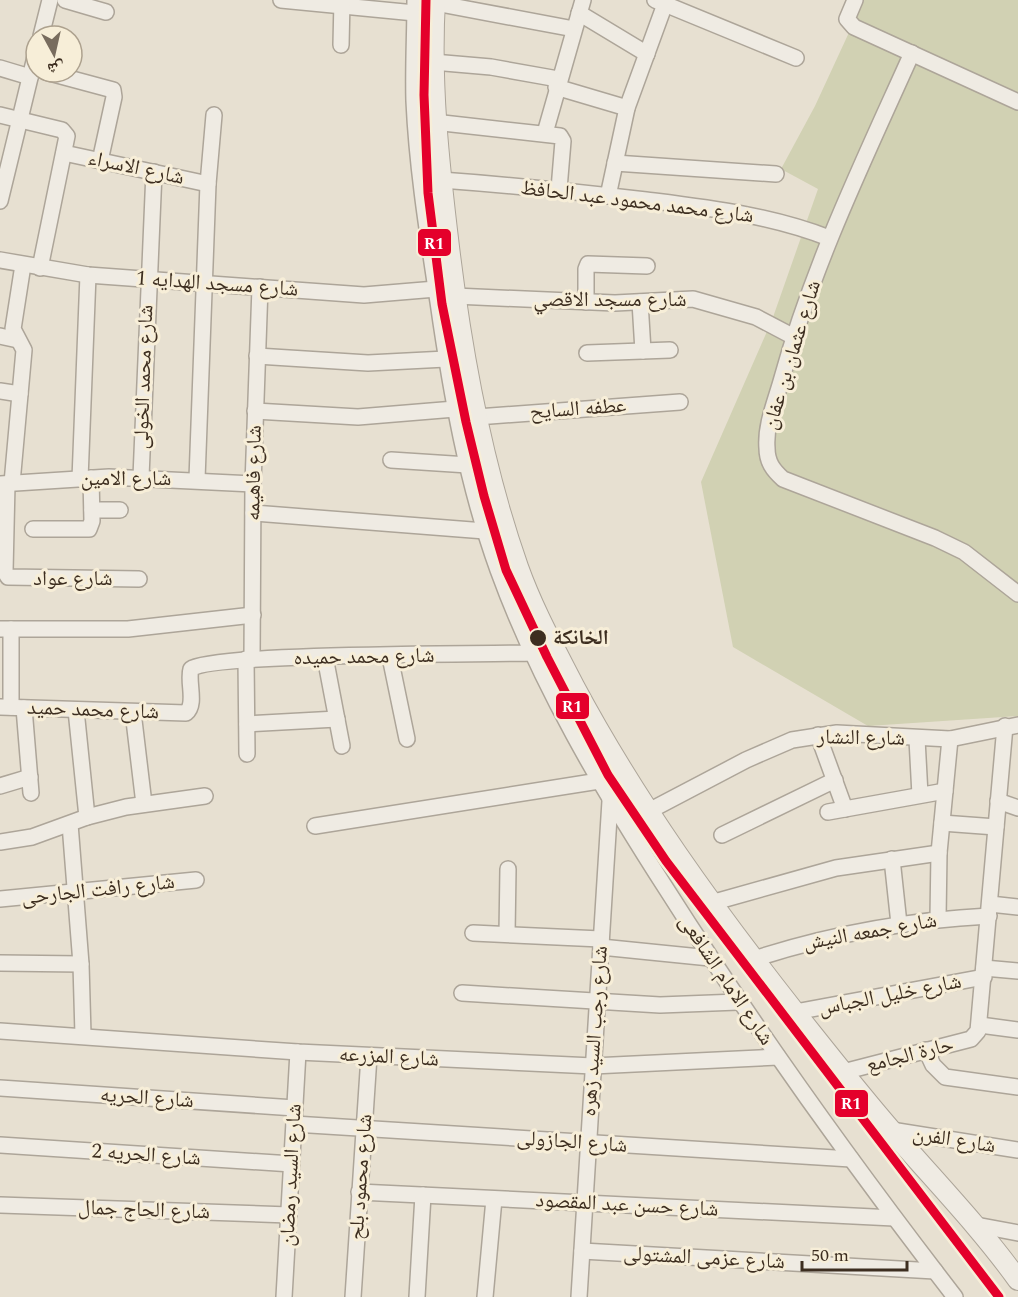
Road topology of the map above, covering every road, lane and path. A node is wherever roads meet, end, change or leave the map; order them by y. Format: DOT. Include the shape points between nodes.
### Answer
graph roads {
  1 [pos="50,0"];
  2 [pos="65,0"];
  3 [pos="281,0"];
  4 [pos="855,0"];
  5 [pos="435,1"];
  6 [pos="660,2"];
  7 [pos="342,3"];
  8 [pos="415,7"];
  9 [pos="581,7"];
  10 [pos="106,12"];
  11 [pos="44,24"];
  12 [pos="574,29"];
  13 [pos="341,45"];
  14 [pos="912,53"];
  15 [pos="647,54"];
  16 [pos="796,58"];
  17 [pos="433,62"];
  18 [pos="0,68"];
  19 [pos="24,68"];
  20 [pos="84,82"];
  21 [pos="557,83"];
  22 [pos="30,84"];
  23 [pos="1018,102"];
  24 [pos="627,108"];
  25 [pos="0,115"];
  26 [pos="214,115"];
  27 [pos="18,120"];
  28 [pos="434,122"];
  29 [pos="544,133"];
  30 [pos="65,146"];
  31 [pos="100,161"];
  32 [pos="615,163"];
  33 [pos="154,172"];
  34 [pos="776,174"];
  35 [pos="441,180"];
  36 [pos="208,184"];
  37 [pos="559,189"];
  38 [pos="608,196"];
  39 [pos="0,201"];
  40 [pos="829,238"];
  41 [pos="0,260"];
  42 [pos="23,265"];
  43 [pos="647,266"];
  44 [pos="40,268"];
  45 [pos="88,275"];
  46 [pos="148,278"];
  47 [pos="204,284"];
  48 [pos="260,287"];
  49 [pos="436,289"];
  50 [pos="455,296"];
  51 [pos="585,302"];
  52 [pos="640,302"];
  53 [pos="0,336"];
  54 [pos="794,337"];
  55 [pos="18,340"];
  56 [pos="670,350"];
  57 [pos="643,351"];
  58 [pos="587,353"];
  59 [pos="257,356"];
  60 [pos="446,359"];
  61 [pos="0,391"];
  62 [pos="20,394"];
  63 [pos="680,402"];
  64 [pos="455,409"];
  65 [pos="255,411"];
  66 [pos="477,417"];
  67 [pos="391,460"];
  68 [pos="468,465"];
  69 [pos="141,477"];
  70 [pos="86,478"];
  71 [pos="197,479"];
  72 [pos="7,484"];
  73 [pos="253,484"];
  74 [pos="92,510"];
  75 [pos="120,510"];
  76 [pos="253,513"];
  77 [pos="33,529"];
  78 [pos="485,531"];
  79 [pos="139,579"];
  80 [pos="1018,594"];
  81 [pos="253,615"];
  82 [pos="5,629"];
  83 [pos="534,653"];
  84 [pos="326,657"];
  85 [pos="390,657"];
  86 [pos="249,659"];
  87 [pos="12,707"];
  88 [pos="76,710"];
  89 [pos="132,712"];
  90 [pos="186,713"];
  91 [pos="337,719"];
  92 [pos="247,724"];
  93 [pos="1011,725"];
  94 [pos="818,735"];
  95 [pos="407,739"];
  96 [pos="917,739"];
  97 [pos="950,739"];
  98 [pos="342,746"];
  99 [pos="247,754"];
  100 [pos="834,780"];
  101 [pos="599,781"];
  102 [pos="0,786"];
  103 [pos="945,791"];
  104 [pos="205,795"];
  105 [pos="920,795"];
  106 [pos="610,801"];
  107 [pos="998,801"];
  108 [pos="144,804"];
  109 [pos="1018,808"];
  110 [pos="845,809"];
  111 [pos="647,812"];
  112 [pos="828,812"];
  113 [pos="87,817"];
  114 [pos="942,823"];
  115 [pos="70,824"];
  116 [pos="315,826"];
  117 [pos="996,827"];
  118 [pos="722,835"];
  119 [pos="0,842"];
  120 [pos="939,853"];
  121 [pos="892,859"];
  122 [pos="508,869"];
  123 [pos="196,880"];
  124 [pos="77,892"];
  125 [pos="0,899"];
  126 [pos="711,903"];
  127 [pos="1018,907"];
  128 [pos="989,910"];
  129 [pos="938,918"];
  130 [pos="899,924"];
  131 [pos="473,933"];
  132 [pos="507,934"];
  133 [pos="601,943"];
  134 [pos="710,958"];
  135 [pos="754,959"];
  136 [pos="0,963"];
  137 [pos="81,964"];
  138 [pos="1018,971"];
  139 [pos="984,972"];
  140 [pos="462,993"];
  141 [pos="597,1000"];
  142 [pos="738,1002"];
  143 [pos="795,1012"];
  144 [pos="978,1030"];
  145 [pos="1018,1030"];
  146 [pos="0,1031"];
  147 [pos="83,1035"];
  148 [pos="926,1050"];
  149 [pos="298,1052"];
  150 [pos="369,1056"];
  151 [pos="778,1058"];
  152 [pos="593,1066"];
  153 [pos="843,1071"];
  154 [pos="1018,1087"];
  155 [pos="0,1088"];
  156 [pos="295,1108"];
  157 [pos="294,1124"];
  158 [pos="363,1128"];
  159 [pos="891,1130"];
  160 [pos="588,1143"];
  161 [pos="0,1145"];
  162 [pos="1018,1150"];
  163 [pos="851,1159"];
  164 [pos="292,1164"];
  165 [pos="359,1192"];
  166 [pos="423,1195"];
  167 [pos="494,1199"];
  168 [pos="585,1203"];
  169 [pos="0,1205"];
  170 [pos="289,1215"];
  171 [pos="894,1218"];
  172 [pos="976,1225"];
  173 [pos="1018,1233"];
  174 [pos="582,1251"];
  175 [pos="935,1271"];
  176 [pos="1018,1280"];
  177 [pos="284,1297"];
  178 [pos="353,1297"];
  179 [pos="417,1297"];
  180 [pos="485,1297"];
  181 [pos="579,1297"];
  182 [pos="955,1297"];
  1 -- 11 [label="street"];
  2 -- 10 [label="street"];
  3 -- 7 [label="street"];
  4 -- 14 [label="street" via="847,14 849,24"];
  5 -- 12 [label="street"];
  5 -- 17 [label="street"];
  6 -- 15 [label="street"];
  6 -- 16 [label="street"];
  7 -- 8 [label="street"];
  7 -- 13 [label="street"];
  8 -- 49 [label="street, شارع الامام الشافعى" via="417,144"];
  9 -- 12 [label="street"];
  9 -- 15 [label="street"];
  12 -- 21 [label="street"];
  14 -- 23 [label="street"];
  14 -- 40 [label="street, شارع عثمان بن عفان"];
  15 -- 24 [label="street"];
  17 -- 21 [label="street" via="490,67"];
  17 -- 28 [label="street"];
  18 -- 19 [label="street"];
  20 -- 31 [label="street" via="113,90"];
  21 -- 24 [label="street"];
  21 -- 29 [label="street"];
  22 -- 27 [label="street"];
  24 -- 32 [label="street"];
  25 -- 27 [label="street, شارع الاسراء"];
  26 -- 36 [label="street"];
  27 -- 30 [label="street, شارع الاسراء" via="62,130"];
  27 -- 39 [label="street"];
  28 -- 29 [label="street"];
  28 -- 35 [label="street"];
  29 -- 37 [label="street" via="560,136 562,141"];
  30 -- 31 [label="street, شارع الاسراء"];
  30 -- 44 [label="street"];
  31 -- 33 [label="street, شارع الاسراء"];
  32 -- 34 [label="street"];
  32 -- 38 [label="street"];
  33 -- 36 [label="street, شارع الاسراء"];
  33 -- 46 [label="street, شارع محمد الخولى"];
  35 -- 37 [label="street, شارع محمد محمود عبد الحافظ"];
  35 -- 50 [label="street"];
  36 -- 47 [label="street"];
  37 -- 38 [label="street, شارع محمد محمود عبد الحافظ"];
  38 -- 40 [label="street, شارع محمد محمود عبد الحافظ" via="735,212"];
  40 -- 54 [label="street, شارع عثمان بن عفان"];
  41 -- 42 [label="street, شارع مسجد الهدايه 1"];
  42 -- 44 [label="street, شارع مسجد الهدايه 1"];
  42 -- 55 [label="street" via="13,322"];
  43 -- 51 [label="street" via="588,264"];
  44 -- 45 [label="street, شارع مسجد الهدايه 1"];
  45 -- 46 [label="street, شارع مسجد الهدايه 1"];
  45 -- 70 [label="street"];
  46 -- 47 [label="street, شارع مسجد الهدايه 1"];
  46 -- 69 [label="street, شارع محمد الخولى"];
  47 -- 48 [label="street, شارع مسجد الهدايه 1"];
  47 -- 71 [label="street"];
  48 -- 49 [label="street, شارع مسجد الهدايه 1" via="364,295"];
  48 -- 59 [label="street, شارع فاهيمه"];
  49 -- 60 [label="street, شارع الامام الشافعى"];
  50 -- 51 [label="street, شارع مسجد الاقصي"];
  50 -- 66 [label="street"];
  51 -- 52 [label="street, شارع مسجد الاقصي"];
  52 -- 54 [label="street, شارع مسجد الاقصي" via="693,299 756,317"];
  52 -- 57 [label="street"];
  53 -- 55 [label="street"];
  54 -- 80 [label="street, شارع عثمان بن عفان" via="767,434 773,471 783,479 964,552"];
  55 -- 62 [label="street" via="24,350"];
  56 -- 57 [label="street"];
  57 -- 58 [label="street"];
  59 -- 60 [label="street" via="368,363"];
  59 -- 65 [label="street, شارع فاهيمه"];
  60 -- 64 [label="street, شارع الامام الشافعى"];
  61 -- 62 [label="street"];
  62 -- 72 [label="street"];
  63 -- 66 [label="street, عطفه السايح"];
  64 -- 65 [label="street" via="358,417"];
  64 -- 68 [label="street, شارع الامام الشافعى"];
  65 -- 73 [label="street, شارع فاهيمه"];
  66 -- 111 [label="street" via="504,525 536,612"];
  67 -- 68 [label="street"];
  68 -- 78 [label="street, شارع الامام الشافعى"];
  69 -- 70 [label="street, شارع الامين"];
  69 -- 71 [label="street, شارع الامين"];
  70 -- 72 [label="street, شارع الامين"];
  70 -- 74 [label="street"];
  71 -- 73 [label="street, شارع الامين"];
  72 -- 79 [label="street, شارع عواد" via="8,577"];
  73 -- 76 [label="street, شارع فاهيمه"];
  74 -- 75 [label="street"];
  74 -- 77 [label="street" via="89,529"];
  76 -- 78 [label="street"];
  76 -- 81 [label="street, شارع فاهيمه"];
  78 -- 83 [label="street, شارع الامام الشافعى"];
  81 -- 82 [label="street" via="128,629"];
  81 -- 86 [label="street, شارع فاهيمه"];
  82 -- 87 [label="street"];
  83 -- 85 [label="street, شارع محمد حميده"];
  83 -- 101 [label="street, شارع الامام الشافعى"];
  84 -- 85 [label="street, شارع محمد حميده"];
  84 -- 86 [label="street, شارع محمد حميده"];
  84 -- 91 [label="street"];
  85 -- 95 [label="street"];
  86 -- 90 [label="street, شارع محمد حميده" via="195,665 190,674 191,707"];
  86 -- 92 [label="street, شارع فاهيمه"];
  87 -- 88 [label="street, شارع محمد حميد"];
  87 -- 102 [label="street" via="30,785"];
  88 -- 89 [label="street, شارع محمد حميد"];
  88 -- 113 [label="street"];
  89 -- 90 [label="street, شارع محمد حميد"];
  89 -- 108 [label="street"];
  91 -- 92 [label="street"];
  91 -- 98 [label="street"];
  92 -- 99 [label="street, شارع فاهيمه"];
  93 -- 97 [label="street, شارع النشار"];
  93 -- 107 [label="street"];
  94 -- 96 [label="street, شارع النشار" via="869,734"];
  94 -- 100 [label="street"];
  94 -- 111 [label="street, شارع النشار" via="770,748"];
  96 -- 97 [label="street, شارع النشار"];
  96 -- 105 [label="street"];
  97 -- 103 [label="street"];
  100 -- 110 [label="street"];
  100 -- 118 [label="street"];
  101 -- 106 [label="street, شارع الامام الشافعى"];
  101 -- 116 [label="street"];
  103 -- 105 [label="street"];
  103 -- 114 [label="street"];
  104 -- 108 [label="street"];
  105 -- 110 [label="street"];
  106 -- 133 [label="street, شارع رجب السيد زهره"];
  106 -- 134 [label="street, شارع الامام الشافعى"];
  107 -- 109 [label="street"];
  107 -- 117 [label="street"];
  108 -- 113 [label="street"];
  110 -- 112 [label="street"];
  111 -- 126 [label="street"];
  113 -- 115 [label="street"];
  114 -- 117 [label="street"];
  114 -- 120 [label="street"];
  115 -- 119 [label="street" via="32,837"];
  115 -- 124 [label="street"];
  117 -- 128 [label="street"];
  120 -- 121 [label="street"];
  120 -- 129 [label="street"];
  121 -- 126 [label="street" via="836,868"];
  121 -- 130 [label="street"];
  122 -- 132 [label="street"];
  123 -- 124 [label="street, شارع رافت الجارحى"];
  124 -- 125 [label="street, شارع رافت الجارحى"];
  124 -- 137 [label="street"];
  126 -- 135 [label="street"];
  127 -- 128 [label="street, شارع جمعه النيش"];
  128 -- 129 [label="street, شارع جمعه النيش"];
  128 -- 139 [label="street"];
  129 -- 130 [label="street, شارع جمعه النيش"];
  130 -- 135 [label="street, شارع جمعه النيش" via="833,936"];
  131 -- 132 [label="street"];
  132 -- 133 [label="street"];
  133 -- 134 [label="street"];
  133 -- 141 [label="street, شارع رجب السيد زهره"];
  134 -- 142 [label="street, شارع الامام الشافعى"];
  135 -- 143 [label="street"];
  136 -- 137 [label="street"];
  137 -- 147 [label="street"];
  138 -- 139 [label="street, شارع خليل الجباس"];
  139 -- 143 [label="street, شارع خليل الجباس"];
  139 -- 144 [label="street"];
  140 -- 141 [label="street"];
  141 -- 142 [label="street" via="660,1005"];
  141 -- 152 [label="street, شارع رجب السيد زهره"];
  142 -- 151 [label="street, شارع الامام الشافعى"];
  143 -- 153 [label="street"];
  144 -- 145 [label="street"];
  144 -- 148 [label="street, حارة الجامع"];
  146 -- 147 [label="street, شارع المزرعه"];
  147 -- 149 [label="street, شارع المزرعه"];
  148 -- 153 [label="street, حارة الجامع"];
  148 -- 154 [label="street" via="945,1077"];
  149 -- 150 [label="street, شارع المزرعه"];
  149 -- 156 [label="street, شارع السيد رمضان"];
  150 -- 152 [label="street, شارع المزرعه"];
  150 -- 158 [label="street, شارع محمود بلح"];
  151 -- 152 [label="street, شارع المزرعه"];
  151 -- 163 [label="street, شارع الامام الشافعى"];
  152 -- 160 [label="street, شارع رجب السيد زهره"];
  153 -- 159 [label="street"];
  155 -- 156 [label="street, شارع الحريه"];
  156 -- 157 [label="street, شارع السيد رمضان"];
  157 -- 158 [label="street, شارع الجازولى"];
  157 -- 164 [label="street, شارع السيد رمضان"];
  158 -- 160 [label="street, شارع الجازولى"];
  158 -- 165 [label="street, شارع محمود بلح"];
  159 -- 162 [label="street, شارع الفرن"];
  159 -- 172 [label="street"];
  160 -- 163 [label="street, شارع الجازولى"];
  160 -- 168 [label="street, شارع رجب السيد زهره"];
  161 -- 164 [label="street, شارع الحريه 2"];
  163 -- 171 [label="street, شارع الامام الشافعى"];
  164 -- 170 [label="street, شارع السيد رمضان"];
  165 -- 166 [label="street, شارع حسن عبد المقصود"];
  165 -- 178 [label="street, شارع محمود بلح"];
  166 -- 167 [label="street, شارع حسن عبد المقصود"];
  166 -- 179 [label="street"];
  167 -- 168 [label="street, شارع حسن عبد المقصود"];
  167 -- 180 [label="street"];
  168 -- 171 [label="street, شارع حسن عبد المقصود"];
  168 -- 174 [label="street, شارع رجب السيد زهره"];
  169 -- 170 [label="street, شارع الحاج جمال"];
  170 -- 177 [label="street, شارع السيد رمضان"];
  171 -- 175 [label="street, شارع الامام الشافعى"];
  172 -- 173 [label="street"];
  172 -- 176 [label="street"];
  174 -- 175 [label="street, شارع عزمى المشتولى"];
  174 -- 181 [label="street, شارع رجب السيد زهره"];
  175 -- 182 [label="street, شارع الامام الشافعى"];
}
